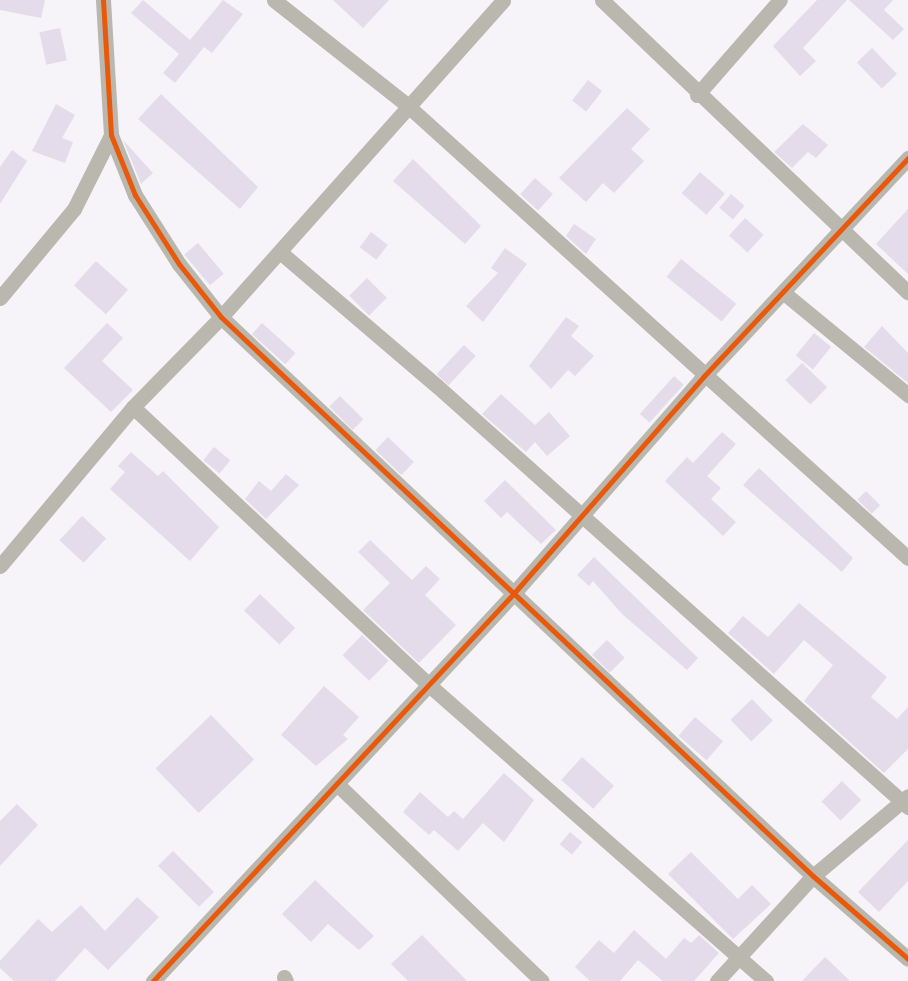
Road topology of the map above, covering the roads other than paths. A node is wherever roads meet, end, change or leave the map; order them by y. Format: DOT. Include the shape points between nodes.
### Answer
graph roads {
  1 [pos="104,0"];
  2 [pos="274,0"];
  3 [pos="503,0"];
  4 [pos="602,0"];
  5 [pos="780,0"];
  6 [pos="697,95"];
  7 [pos="408,106"];
  8 [pos="111,134"];
  9 [pos="908,158"];
  10 [pos="843,232"];
  11 [pos="280,252"];
  12 [pos="908,292"];
  13 [pos="784,293"];
  14 [pos="0,298"];
  15 [pos="221,318"];
  16 [pos="704,376"];
  17 [pos="908,395"];
  18 [pos="133,407"];
  19 [pos="582,518"];
  20 [pos="908,558"];
  21 [pos="0,566"];
  22 [pos="514,594"];
  23 [pos="429,685"];
  24 [pos="337,784"];
  25 [pos="906,801"];
  26 [pos="813,876"];
  27 [pos="738,956"];
  28 [pos="908,959"];
  29 [pos="153,981"];
  30 [pos="542,981"];
  31 [pos="716,981"];
  32 [pos="766,981"];
  1 -- 8 [label="street"];
  2 -- 7 [label="street"];
  3 -- 7 [label="street"];
  4 -- 6 [label="street"];
  5 -- 6 [label="street"];
  6 -- 10 [label="street"];
  7 -- 11 [label="street"];
  7 -- 16 [label="street"];
  8 -- 14 [label="street" via="74,209"];
  8 -- 15 [label="street" via="135,195 179,264"];
  9 -- 10 [label="street"];
  10 -- 12 [label="street"];
  10 -- 13 [label="street"];
  11 -- 15 [label="street"];
  11 -- 19 [label="street"];
  13 -- 16 [label="street"];
  13 -- 17 [label="street"];
  15 -- 18 [label="street"];
  15 -- 22 [label="street"];
  16 -- 19 [label="street"];
  16 -- 20 [label="street"];
  18 -- 21 [label="street"];
  18 -- 23 [label="street"];
  19 -- 22 [label="street"];
  19 -- 25 [label="street"];
  22 -- 23 [label="street"];
  22 -- 26 [label="street"];
  23 -- 24 [label="street"];
  23 -- 27 [label="street"];
  24 -- 29 [label="street"];
  24 -- 30 [label="street"];
  25 -- 26 [label="street"];
  26 -- 27 [label="street"];
  26 -- 28 [label="street"];
  27 -- 31 [label="street"];
  27 -- 32 [label="street"];
}
